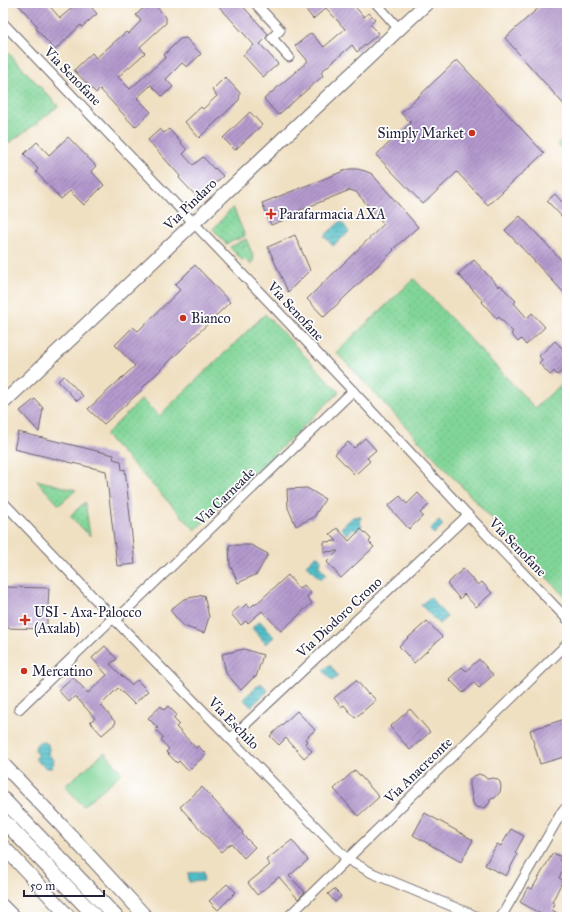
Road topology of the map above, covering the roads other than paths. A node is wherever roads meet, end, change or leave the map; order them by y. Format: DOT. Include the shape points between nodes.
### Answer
graph roads {
  1 [pos="255,3"];
  2 [pos="376,3"];
  3 [pos="427,3"];
  4 [pos="3,24"];
  5 [pos="399,29"];
  6 [pos="290,57"];
  7 [pos="194,223"];
  8 [pos="353,391"];
  9 [pos="3,403"];
  10 [pos="3,502"];
  11 [pos="468,515"];
  12 [pos="114,619"];
  13 [pos="567,619"];
  14 [pos="567,644"];
  15 [pos="19,709"];
  16 [pos="230,739"];
  17 [pos="3,764"];
  18 [pos="3,798"];
  19 [pos="562,810"];
  20 [pos="3,820"];
  21 [pos="3,846"];
  22 [pos="347,859"];
  23 [pos="3,904"];
  24 [pos="16,917"];
  25 [pos="69,917"];
  26 [pos="96,917"];
  27 [pos="116,917"];
  28 [pos="146,917"];
  29 [pos="288,917"];
  30 [pos="478,917"];
  31 [pos="501,917"];
  1 -- 6 [label="street" via="280,30 272,38"];
  2 -- 5 [label="street"];
  3 -- 5 [label="street, Via Pindaro"];
  4 -- 7 [label="street, Via Senofane"];
  5 -- 7 [label="street, Via Pindaro"];
  7 -- 8 [label="street, Via Senofane"];
  7 -- 9 [label="street, Via Pindaro"];
  8 -- 11 [label="street, Via Senofane"];
  8 -- 12 [label="street, Via Carneade"];
  10 -- 12 [label="street, Via Eschilo"];
  11 -- 13 [label="street, Via Senofane"];
  11 -- 16 [label="street, Via Diodoro Crono"];
  12 -- 15 [label="street, Via Carneade"];
  12 -- 16 [label="street, Via Eschilo"];
  14 -- 22 [label="street, Via Anacreonte"];
  16 -- 22 [label="street, Via Eschilo"];
  17 -- 28 [label="street"];
  18 -- 27 [label="main road"];
  19 -- 31 [label="street"];
  20 -- 26 [label="main road"];
  21 -- 25 [label="street"];
  22 -- 29 [label="street, Via Anacreonte"];
  22 -- 30 [label="street, Via Eschilo" via="372,873"];
  23 -- 24 [label="street"];
}
